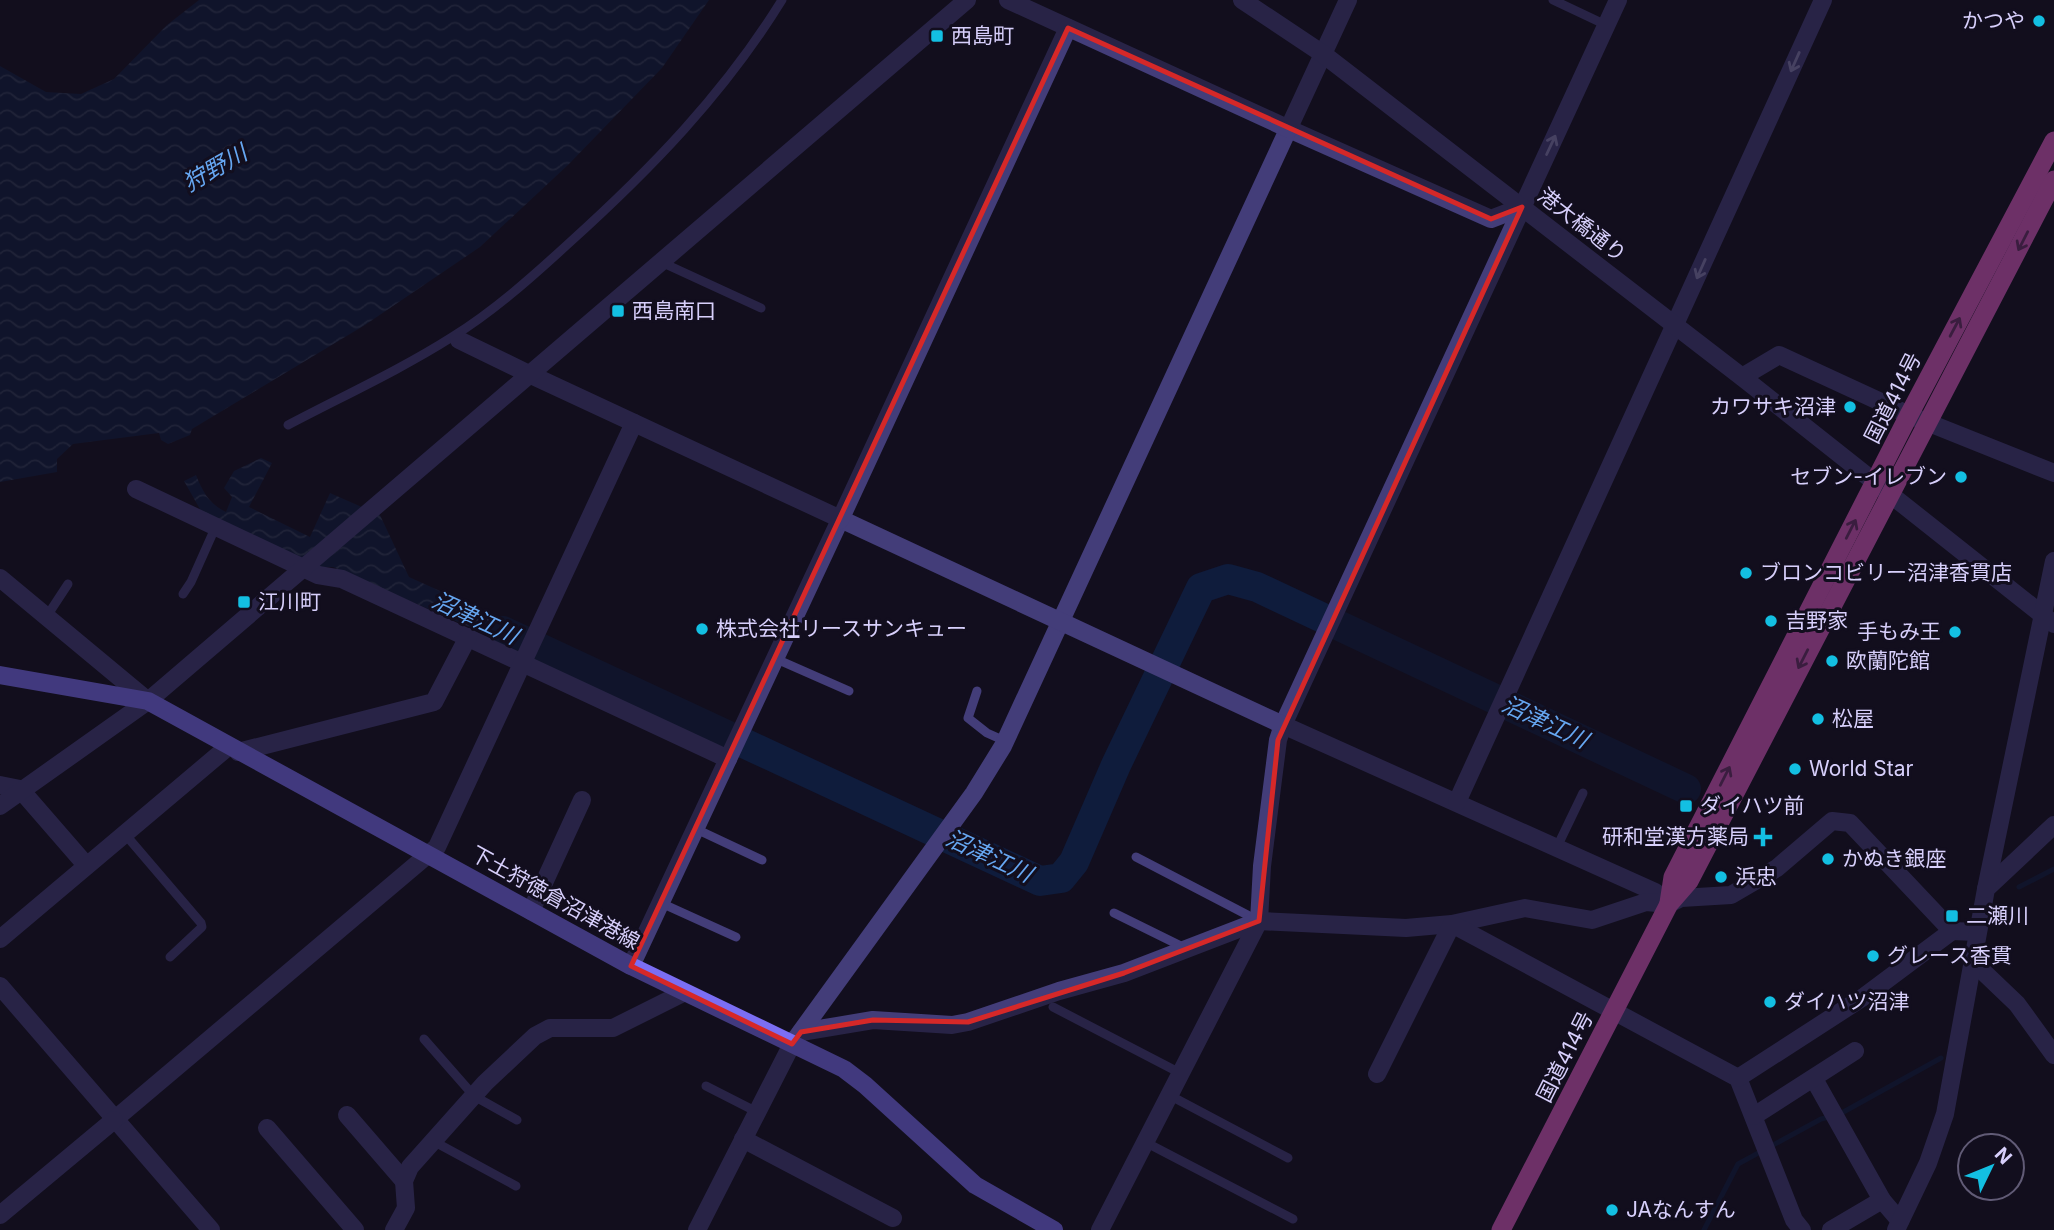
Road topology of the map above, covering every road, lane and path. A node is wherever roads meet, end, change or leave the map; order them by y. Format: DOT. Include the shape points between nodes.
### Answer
graph roads {
  1 [pos="782,0"];
  2 [pos="968,0"];
  3 [pos="1008,0"];
  4 [pos="1242,0"];
  5 [pos="1348,0"];
  6 [pos="1553,0"];
  7 [pos="1618,0"];
  8 [pos="1823,0"];
  9 [pos="1606,25"];
  10 [pos="1068,29"];
  11 [pos="1323,54"];
  12 [pos="1289,130"];
  13 [pos="2054,141"];
  14 [pos="2054,180"];
  15 [pos="1522,207"];
  16 [pos="660,261"];
  17 [pos="761,308"];
  18 [pos="1673,325"];
  19 [pos="456,338"];
  20 [pos="529,374"];
  21 [pos="1742,377"];
  22 [pos="1909,415"];
  23 [pos="634,423"];
  24 [pos="1928,423"];
  25 [pos="288,425"];
  26 [pos="2054,473"];
  27 [pos="136,489"];
  28 [pos="1881,490"];
  29 [pos="840,520"];
  30 [pos="216,526"];
  31 [pos="2054,561"];
  32 [pos="304,568"];
  33 [pos="0,578"];
  34 [pos="68,584"];
  35 [pos="183,594"];
  36 [pos="47,616"];
  37 [pos="2048,619"];
  38 [pos="1061,622"];
  39 [pos="468,637"];
  40 [pos="774,658"];
  41 [pos="522,662"];
  42 [pos="0,675"];
  43 [pos="849,691"];
  44 [pos="977,691"];
  45 [pos="148,701"];
  46 [pos="1283,725"];
  47 [pos="1005,741"];
  48 [pos="234,749"];
  49 [pos="728,759"];
  50 [pos="0,785"];
  51 [pos="20,789"];
  52 [pos="1583,793"];
  53 [pos="582,800"];
  54 [pos="1457,802"];
  55 [pos="0,806"];
  56 [pos="2054,825"];
  57 [pos="696,829"];
  58 [pos="124,833"];
  59 [pos="1557,848"];
  60 [pos="429,855"];
  61 [pos="1136,857"];
  62 [pos="762,860"];
  63 [pos="86,864"];
  64 [pos="1986,889"];
  65 [pos="662,904"];
  66 [pos="1669,904"];
  67 [pos="531,911"];
  68 [pos="1114,913"];
  69 [pos="1259,921"];
  70 [pos="1452,925"];
  71 [pos="1952,931"];
  72 [pos="1977,932"];
  73 [pos="736,937"];
  74 [pos="0,939"];
  75 [pos="1186,948"];
  76 [pos="170,957"];
  77 [pos="1972,961"];
  78 [pos="631,966"];
  79 [pos="0,986"];
  80 [pos="683,993"];
  81 [pos="1053,1007"];
  82 [pos="1615,1010"];
  83 [pos="796,1038"];
  84 [pos="424,1039"];
  85 [pos="1855,1051"];
  86 [pos="2054,1055"];
  87 [pos="1180,1073"];
  88 [pos="1377,1074"];
  89 [pos="1738,1077"];
  90 [pos="1814,1079"];
  91 [pos="706,1086"];
  92 [pos="1169,1095"];
  93 [pos="474,1096"];
  94 [pos="757,1112"];
  95 [pos="347,1115"];
  96 [pos="1754,1116"];
  97 [pos="114,1120"];
  98 [pos="517,1120"];
  99 [pos="267,1128"];
  100 [pos="743,1139"];
  101 [pos="432,1141"];
  102 [pos="1145,1142"];
  103 [pos="1289,1158"];
  104 [pos="404,1181"];
  105 [pos="516,1186"];
  106 [pos="1882,1200"];
  107 [pos="0,1215"];
  108 [pos="893,1218"];
  109 [pos="1293,1219"];
  110 [pos="1898,1226"];
  111 [pos="211,1230"];
  112 [pos="355,1230"];
  113 [pos="394,1230"];
  114 [pos="697,1230"];
  115 [pos="1054,1230"];
  116 [pos="1100,1230"];
  117 [pos="1501,1230"];
  118 [pos="1802,1230"];
  119 [pos="1831,1230"];
  1 -- 19 [label="lane" via="722,87 666,152 544,266"];
  2 -- 16 [label="street"];
  3 -- 10 [label="street"];
  4 -- 11 [label="street, 港大橋通り"];
  5 -- 11 [label="street"];
  6 -- 9 [label="lane"];
  7 -- 9 [label="street"];
  8 -- 18 [label="street, one-way"];
  15 -- 9 [label="street, one-way"];
  10 -- 12 [label="street"];
  10 -- 29 [label="street"];
  11 -- 12 [label="street"];
  11 -- 15 [label="street, 港大橋通り"];
  12 -- 15 [label="street" via="1491,219"];
  12 -- 38 [label="street"];
  22 -- 13 [label="highway, 国道414号, one-way"];
  14 -- 24 [label="highway, 国道414号, one-way"];
  15 -- 18 [label="street, 港大橋通り"];
  15 -- 46 [label="street"];
  16 -- 17 [label="lane"];
  16 -- 20 [label="street"];
  18 -- 21 [label="street, 港大橋通り"];
  18 -- 54 [label="street"];
  19 -- 20 [label="street"];
  19 -- 25 [label="lane"];
  20 -- 23 [label="street"];
  20 -- 32 [label="street"];
  21 -- 22 [label="street" via="1779,355"];
  21 -- 28 [label="street, 港大橋通り"];
  22 -- 24 [label="street"];
  22 -- 28 [label="highway, 国道414号"];
  23 -- 29 [label="street"];
  23 -- 41 [label="street"];
  24 -- 26 [label="street"];
  24 -- 28 [label="highway, 国道414号"];
  27 -- 30 [label="street"];
  28 -- 37 [label="street, 港大橋通り"];
  28 -- 66 [label="highway, 国道414号" via="1673,877"];
  29 -- 38 [label="street"];
  29 -- 40 [label="street"];
  30 -- 32 [label="street"];
  30 -- 35 [label="lane"];
  31 -- 37 [label="street"];
  32 -- 39 [label="street" via="342,579"];
  32 -- 45 [label="street"];
  33 -- 36 [label="street"];
  34 -- 36 [label="lane"];
  36 -- 45 [label="street"];
  37 -- 64 [label="street"];
  38 -- 46 [label="street"];
  38 -- 47 [label="street"];
  39 -- 41 [label="street"];
  39 -- 48 [label="street" via="434,702"];
  40 -- 43 [label="lane"];
  40 -- 49 [label="street"];
  41 -- 49 [label="street"];
  41 -- 60 [label="street" via="437,848"];
  42 -- 45 [label="main road, 下土狩徳倉沼津港線"];
  44 -- 47 [label="lane" via="968,718"];
  45 -- 48 [label="main road, 下土狩徳倉沼津港線"];
  45 -- 51 [label="street"];
  46 -- 54 [label="street"];
  46 -- 69 [label="street" via="1262,866"];
  47 -- 83 [label="street" via="974,793"];
  48 -- 58 [label="street"];
  48 -- 60 [label="main road, 下土狩徳倉沼津港線"];
  49 -- 57 [label="street"];
  50 -- 51 [label="street"];
  51 -- 55 [label="street"];
  51 -- 63 [label="street"];
  52 -- 59 [label="lane"];
  53 -- 67 [label="street"];
  54 -- 59 [label="street"];
  56 -- 64 [label="street"];
  57 -- 62 [label="lane"];
  57 -- 65 [label="street"];
  58 -- 63 [label="street"];
  58 -- 76 [label="lane" via="201,923 202,928"];
  59 -- 66 [label="street" via="1655,892"];
  60 -- 67 [label="main road, 下土狩徳倉沼津港線"];
  60 -- 97 [label="street"];
  61 -- 69 [label="lane"];
  63 -- 74 [label="street"];
  64 -- 72 [label="street"];
  65 -- 73 [label="lane"];
  65 -- 78 [label="street"];
  66 -- 70 [label="street" via="1646,902 1592,920 1525,908"];
  66 -- 71 [label="street" via="1681,898 1731,895 1777,868 1832,821 1841,819 1850,822"];
  66 -- 82 [label="highway, 国道414号"];
  67 -- 78 [label="main road, 下土狩徳倉沼津港線"];
  68 -- 75 [label="lane"];
  69 -- 70 [label="street" via="1406,928"];
  69 -- 75 [label="street"];
  69 -- 87 [label="street"];
  70 -- 82 [label="street"];
  70 -- 88 [label="street"];
  71 -- 72 [label="street"];
  71 -- 89 [label="street" via="1865,996"];
  72 -- 77 [label="street"];
  75 -- 83 [label="street" via="1124,973 968,1022 873,1020"];
  77 -- 86 [label="street" via="2017,1004"];
  77 -- 110 [label="street" via="1945,1114"];
  78 -- 80 [label="main road, 下土狩徳倉沼津港線"];
  79 -- 97 [label="street"];
  80 -- 83 [label="main road, 下土狩徳倉沼津港線"];
  80 -- 93 [label="street" via="613,1028 550,1028 535,1036"];
  81 -- 87 [label="lane"];
  82 -- 89 [label="street"];
  82 -- 117 [label="highway, 国道414号"];
  83 -- 94 [label="street"];
  83 -- 115 [label="main road, 下土狩徳倉沼津港線" via="853,1075 975,1185"];
  84 -- 93 [label="lane"];
  85 -- 90 [label="street"];
  87 -- 92 [label="street"];
  89 -- 96 [label="street"];
  90 -- 96 [label="street"];
  90 -- 106 [label="street"];
  91 -- 94 [label="lane"];
  92 -- 102 [label="street"];
  92 -- 103 [label="lane"];
  93 -- 98 [label="lane"];
  93 -- 101 [label="street"];
  94 -- 100 [label="street"];
  95 -- 104 [label="street"];
  96 -- 118 [label="street"];
  97 -- 107 [label="street"];
  97 -- 111 [label="street"];
  99 -- 112 [label="street"];
  100 -- 108 [label="street"];
  100 -- 114 [label="street"];
  101 -- 104 [label="street"];
  101 -- 105 [label="lane"];
  102 -- 109 [label="lane"];
  102 -- 116 [label="street"];
  104 -- 113 [label="street" via="406,1208"];
  106 -- 110 [label="street"];
  106 -- 119 [label="street"];
}
